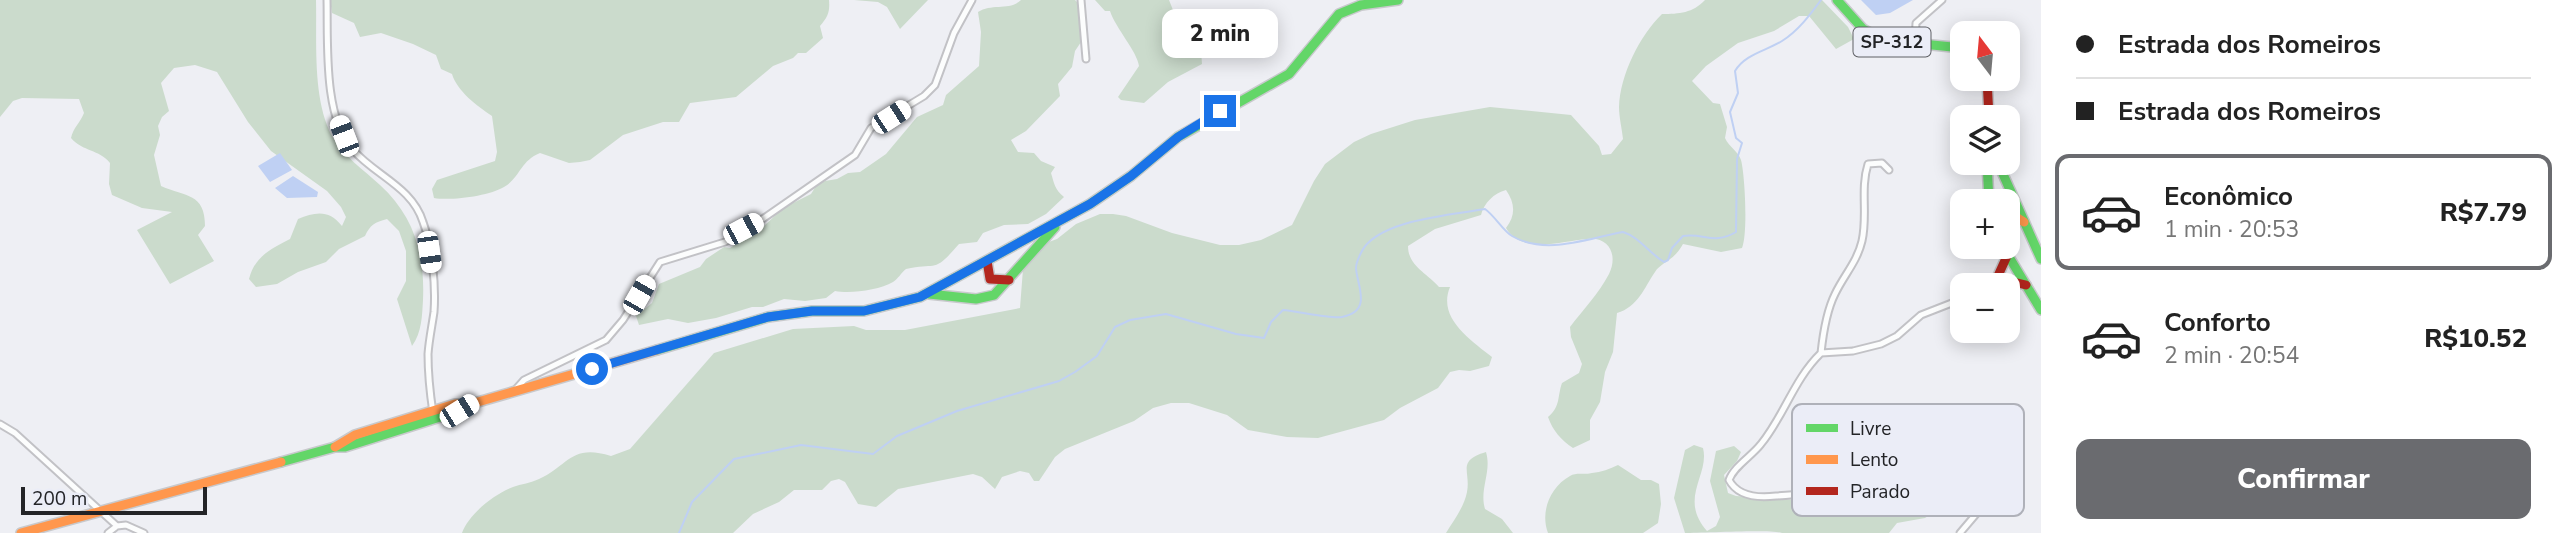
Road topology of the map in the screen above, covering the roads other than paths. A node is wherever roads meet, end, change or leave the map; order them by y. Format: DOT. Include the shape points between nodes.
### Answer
graph roads {
  1 [pos="327,0"];
  2 [pos="972,0"];
  3 [pos="1081,0"];
  4 [pos="1398,0"];
  5 [pos="1837,0"];
  6 [pos="1942,0"];
  7 [pos="1915,42"];
  8 [pos="1950,46"];
  9 [pos="1086,59"];
  10 [pos="1889,170"];
  11 [pos="2004,175"];
  12 [pos="2020,220"];
  13 [pos="2024,222"];
  14 [pos="1058,223"];
  15 [pos="2010,259"];
  16 [pos="2041,259"];
  17 [pos="987,261"];
  18 [pos="1009,280"];
  19 [pos="2020,284"];
  20 [pos="2025,285"];
  21 [pos="927,294"];
  22 [pos="2038,301"];
  23 [pos="1950,304"];
  24 [pos="2041,310"];
  25 [pos="1821,353"];
  26 [pos="513,391"];
  27 [pos="433,415"];
  28 [pos="0,424"];
  29 [pos="1792,495"];
  30 [pos="103,512"];
  31 [pos="1975,516"];
  32 [pos="117,526"];
  33 [pos="126,526"];
  34 [pos="21,533"];
  35 [pos="108,533"];
  36 [pos="131,533"];
  37 [pos="145,533"];
  38 [pos="1960,533"];
  1 -- 27 [label="street" via="332,97 344,136 365,162 400,187 424,224 433,296 428,373"];
  2 -- 26 [label="street" via="935,86 871,128 855,155 714,247 660,262 606,340 524,380"];
  3 -- 9 [label="street"];
  4 -- 14 [label="main road" via="1362,4 1342,12 1289,74 1178,137 1114,189"];
  5 -- 7 [label="main road, SP-312" via="1873,37"];
  6 -- 7 [label="street" via="1916,23"];
  7 -- 8 [label="main road, SP-312"];
  10 -- 25 [label="street" via="1882,163 1868,164 1864,234 1856,260 1834,296"];
  11 -- 13 [label="main road"];
  12 -- 13 [label="main road"];
  13 -- 16 [label="main road"];
  14 -- 17 [label="main road"];
  14 -- 18 [label="main road"];
  15 -- 20 [label="main road"];
  17 -- 18 [label="main road" via="990,279"];
  17 -- 21 [label="main road"];
  18 -- 21 [label="main road" via="994,295 985,297"];
  19 -- 20 [label="main road"];
  20 -- 22 [label="main road"];
  21 -- 26 [label="main road" via="864,311 768,317"];
  22 -- 24 [label="main road"];
  23 -- 25 [label="street" via="1921,315 1881,344"];
  25 -- 29 [label="street" via="1803,373 1766,438 1732,472 1730,484 1740,492"];
  26 -- 27 [label="main road" via="455,404"];
  27 -- 30 [label="main road"];
  28 -- 30 [label="street"];
  30 -- 32 [label="street"];
  30 -- 34 [label="main road"];
  31 -- 38 [label="street"];
  32 -- 33 [label="street"];
  32 -- 35 [label="street"];
  33 -- 36 [label="street"];
  33 -- 37 [label="street"];
}
